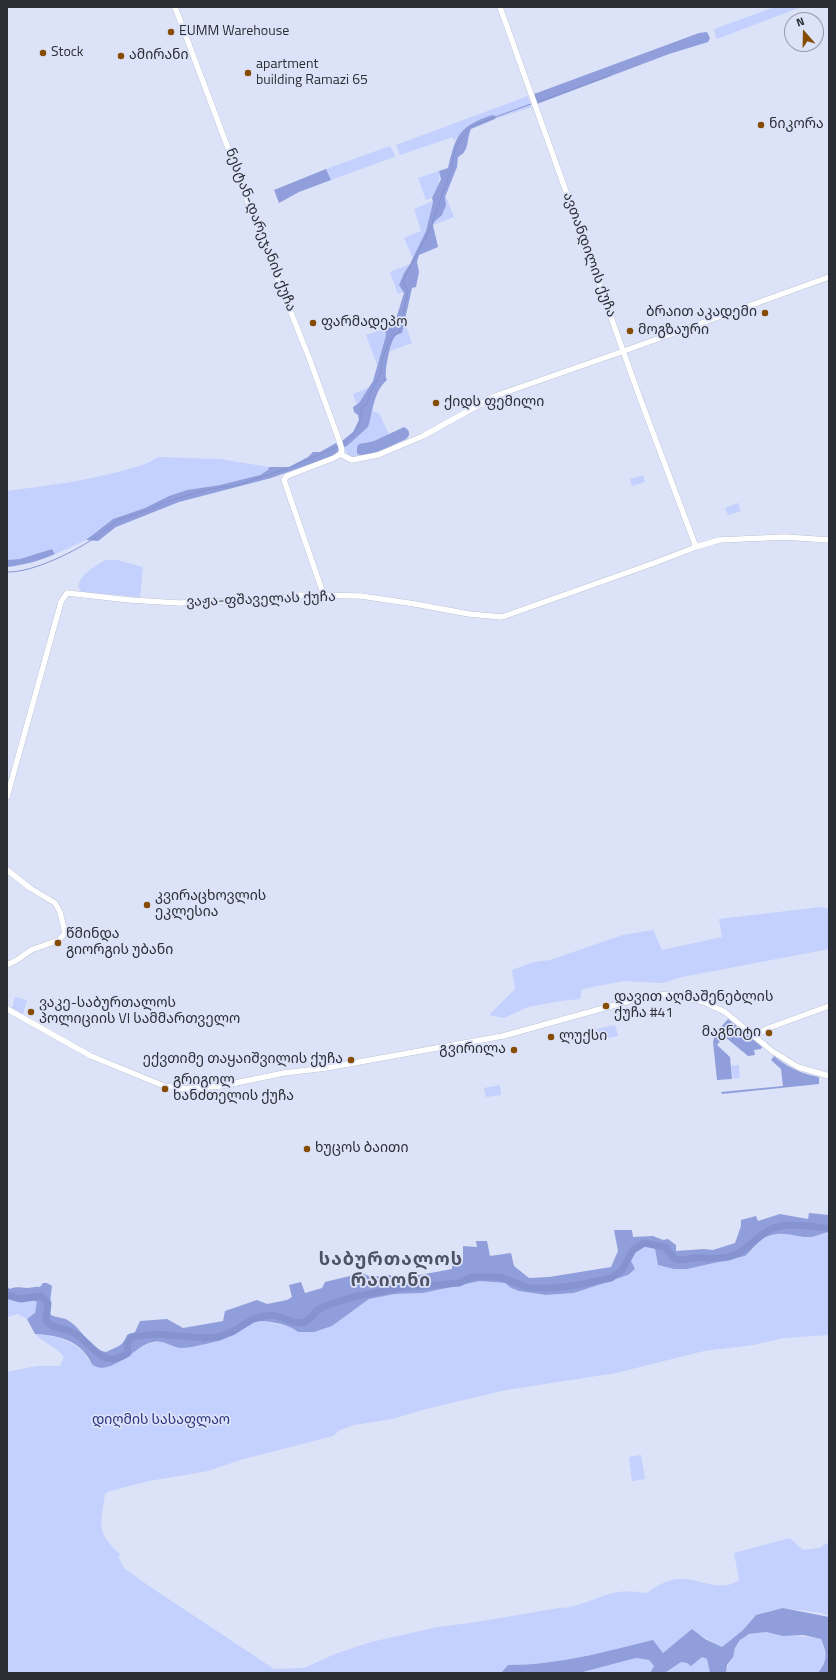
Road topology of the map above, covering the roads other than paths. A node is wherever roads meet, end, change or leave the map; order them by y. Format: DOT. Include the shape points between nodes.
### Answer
graph roads {
  1 [pos="176,7"];
  2 [pos="500,7"];
  3 [pos="829,277"];
  4 [pos="624,351"];
  5 [pos="340,454"];
  6 [pos="829,540"];
  7 [pos="696,547"];
  8 [pos="324,596"];
  9 [pos="7,797"];
  10 [pos="7,870"];
  11 [pos="7,964"];
  12 [pos="829,1006"];
  13 [pos="7,1009"];
  14 [pos="756,1036"];
  15 [pos="829,1076"];
  1 -- 5 [label="street, ნესტან-დარეჯანის ქუჩა" via="308,355 341,445"];
  2 -- 4 [label="street, ავთანდილის ქუჩა"];
  3 -- 4 [label="street"];
  4 -- 5 [label="street" via="495,396 423,436 378,455 352,460"];
  4 -- 7 [label="street, ავთანდილის ქუჩა"];
  5 -- 8 [label="street" via="285,477 284,483"];
  6 -- 7 [label="street" via="784,537 720,540"];
  7 -- 8 [label="street, ვაჟა-ფშაველას ქუჩა" via="502,617 361,596"];
  8 -- 9 [label="street, ვაჟა-ფშაველას ქუჩა" via="296,595 270,601 178,603 67,593 61,602"];
  10 -- 11 [label="street" via="55,903 65,933 59,940 31,950"];
  12 -- 14 [label="street" via="766,1029"];
  13 -- 14 [label="street" via="97,1059 164,1086 186,1089 221,1086 503,1036 656,995 673,994 704,1002 725,1012"];
  14 -- 15 [label="street" via="798,1067"];
}
